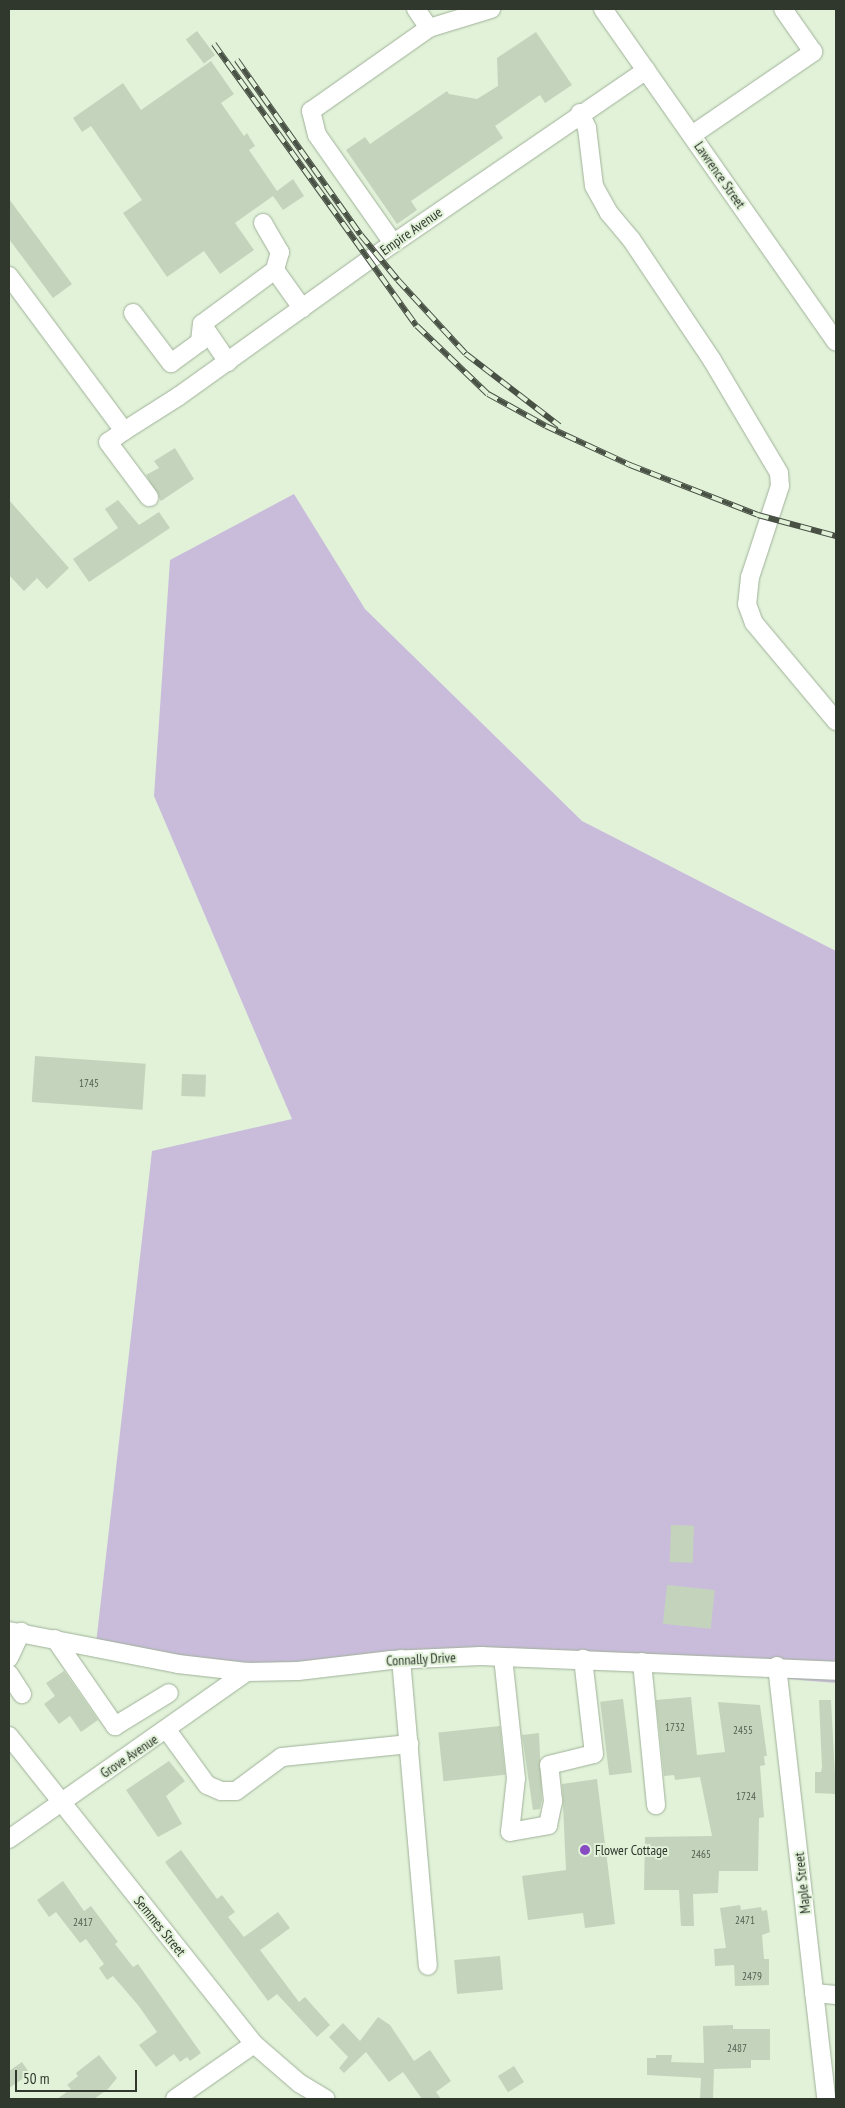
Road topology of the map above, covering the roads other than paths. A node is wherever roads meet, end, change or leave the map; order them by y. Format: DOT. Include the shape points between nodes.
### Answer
graph roads {
  1 [pos="416,9"];
  2 [pos="491,9"];
  3 [pos="604,9"];
  4 [pos="783,9"];
  5 [pos="429,28"];
  6 [pos="646,70"];
  7 [pos="580,113"];
  8 [pos="692,135"];
  9 [pos="264,223"];
  10 [pos="393,243"];
  11 [pos="275,270"];
  12 [pos="9,276"];
  13 [pos="302,308"];
  14 [pos="133,313"];
  15 [pos="202,324"];
  16 [pos="836,342"];
  17 [pos="228,362"];
  18 [pos="124,431"];
  19 [pos="149,497"];
  20 [pos="836,721"];
  21 [pos="15,1631"];
  22 [pos="54,1639"];
  23 [pos="503,1657"];
  24 [pos="9,1658"];
  25 [pos="401,1659"];
  26 [pos="583,1659"];
  27 [pos="642,1662"];
  28 [pos="777,1666"];
  29 [pos="836,1670"];
  30 [pos="247,1672"];
  31 [pos="9,1674"];
  32 [pos="169,1693"];
  33 [pos="22,1694"];
  34 [pos="167,1730"];
  35 [pos="9,1736"];
  36 [pos="409,1744"];
  37 [pos="61,1802"];
  38 [pos="656,1805"];
  39 [pos="9,1839"];
  40 [pos="428,1966"];
  41 [pos="814,1993"];
  42 [pos="836,1995"];
  43 [pos="254,2044"];
  44 [pos="175,2099"];
  45 [pos="326,2099"];
  46 [pos="826,2099"];
  1 -- 5 [label="street"];
  2 -- 5 [label="street"];
  3 -- 6 [label="street, Lawrence Street"];
  4 -- 8 [label="street" via="813,52"];
  5 -- 10 [label="street" via="311,111 317,135"];
  6 -- 7 [label="street, Empire Avenue"];
  6 -- 8 [label="street, Lawrence Street"];
  7 -- 10 [label="street, Empire Avenue"];
  7 -- 20 [label="street" via="587,128 594,186 609,213 631,239 707,351 779,473 780,486 750,577 747,604 754,623"];
  8 -- 16 [label="street, Lawrence Street"];
  9 -- 11 [label="street" via="280,252"];
  10 -- 13 [label="street, Empire Avenue"];
  11 -- 13 [label="street"];
  11 -- 15 [label="street"];
  12 -- 18 [label="street"];
  13 -- 17 [label="street, Empire Avenue"];
  14 -- 15 [label="street" via="171,363 200,342"];
  15 -- 17 [label="street"];
  17 -- 18 [label="street, Empire Avenue"];
  18 -- 19 [label="street, Empire Avenue" via="108,442"];
  21 -- 22 [label="street, Connally Drive"];
  21 -- 24 [label="street"];
  22 -- 30 [label="street, Connally Drive" via="178,1664"];
  22 -- 32 [label="street" via="115,1726"];
  23 -- 25 [label="street, Connally Drive"];
  23 -- 26 [label="street, Connally Drive"];
  23 -- 26 [label="street" via="516,1778 510,1832 548,1825 553,1801 549,1765 594,1754"];
  25 -- 30 [label="street, Connally Drive" via="298,1671"];
  25 -- 36 [label="street"];
  26 -- 27 [label="street, Connally Drive"];
  27 -- 28 [label="street, Connally Drive"];
  27 -- 38 [label="street"];
  28 -- 29 [label="street, Connally Drive"];
  28 -- 41 [label="street, Maple Street"];
  30 -- 34 [label="street, Grove Avenue"];
  31 -- 33 [label="street"];
  34 -- 36 [label="street" via="207,1785 220,1792 236,1791 282,1757"];
  34 -- 37 [label="street, Grove Avenue"];
  35 -- 37 [label="street, Semmes Street"];
  36 -- 40 [label="street"];
  37 -- 39 [label="street, Grove Avenue"];
  37 -- 43 [label="street, Semmes Street"];
  41 -- 42 [label="street"];
  41 -- 46 [label="street, Maple Street"];
  43 -- 44 [label="street"];
  43 -- 45 [label="street, Semmes Street" via="299,2083"];
}
